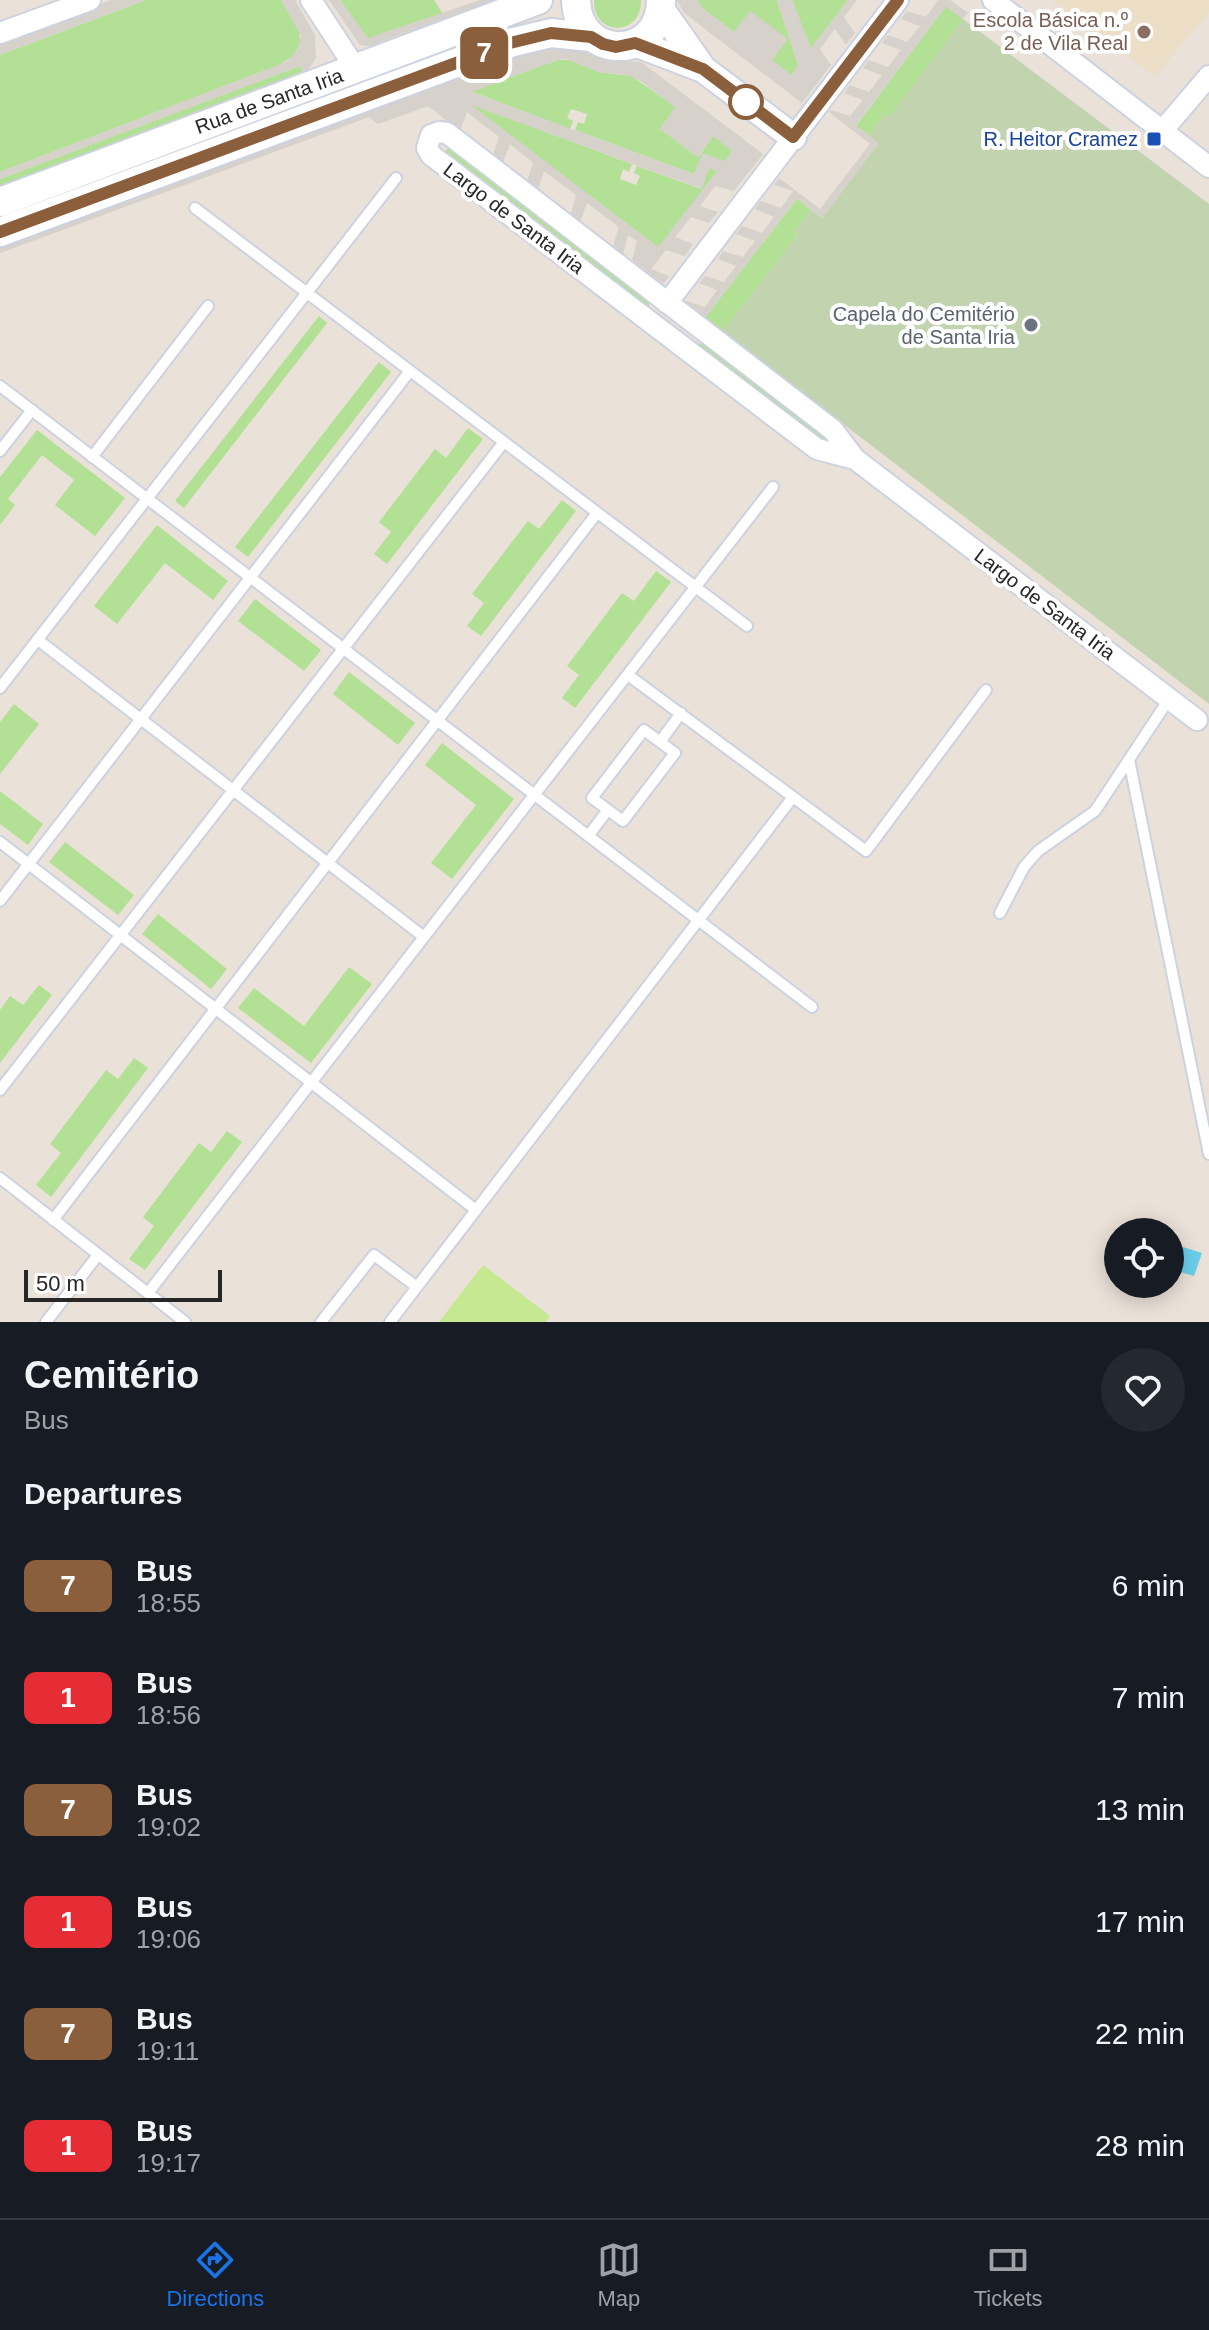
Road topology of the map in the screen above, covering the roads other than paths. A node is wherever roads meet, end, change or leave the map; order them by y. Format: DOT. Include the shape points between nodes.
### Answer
graph roads {
  1 [pos="90,0"];
  2 [pos="311,0"];
  3 [pos="538,0"];
  4 [pos="576,0"];
  5 [pos="898,0"];
  6 [pos="993,0"];
  7 [pos="661,5"];
  8 [pos="0,33"];
  9 [pos="591,37"];
  10 [pos="635,43"];
  11 [pos="356,69"];
  12 [pos="703,69"];
  13 [pos="1209,76"];
  14 [pos="1163,130"];
  15 [pos="793,137"];
  16 [pos="1209,167"];
  17 [pos="396,178"];
  18 [pos="0,202"];
  19 [pos="195,208"];
  20 [pos="0,232"];
  21 [pos="307,293"];
  22 [pos="667,303"];
  23 [pos="208,306"];
  24 [pos="410,371"];
  25 [pos="0,386"];
  26 [pos="32,410"];
  27 [pos="504,442"];
  28 [pos="0,451"];
  29 [pos="92,457"];
  30 [pos="855,459"];
  31 [pos="773,487"];
  32 [pos="147,499"];
  33 [pos="597,513"];
  34 [pos="251,578"];
  35 [pos="696,588"];
  36 [pos="747,626"];
  37 [pos="38,640"];
  38 [pos="343,649"];
  39 [pos="628,675"];
  40 [pos="0,688"];
  41 [pos="986,690"];
  42 [pos="1169,699"];
  43 [pos="681,713"];
  44 [pos="141,719"];
  45 [pos="437,720"];
  46 [pos="1197,720"];
  47 [pos="660,742"];
  48 [pos="1129,760"];
  49 [pos="233,790"];
  50 [pos="534,795"];
  51 [pos="793,797"];
  52 [pos="608,810"];
  53 [pos="588,836"];
  54 [pos="0,842"];
  55 [pos="327,863"];
  56 [pos="29,864"];
  57 [pos="0,901"];
  58 [pos="1000,913"];
  59 [pos="698,921"];
  60 [pos="121,935"];
  61 [pos="424,937"];
  62 [pos="812,1007"];
  63 [pos="215,1009"];
  64 [pos="311,1083"];
  65 [pos="0,1090"];
  66 [pos="1209,1154"];
  67 [pos="0,1178"];
  68 [pos="476,1210"];
  69 [pos="53,1220"];
  70 [pos="98,1255"];
  71 [pos="417,1287"];
  72 [pos="148,1293"];
  73 [pos="46,1322"];
  74 [pos="185,1322"];
  75 [pos="321,1322"];
  76 [pos="390,1322"];
  1 -- 8 [label="street"];
  2 -- 11 [label="street"];
  3 -- 11 [label="main road, Rua de Santa Iria"];
  4 -- 9 [label="main road" via="577,15"];
  5 -- 15 [label="street"];
  6 -- 14 [label="street"];
  7 -- 10 [label="main road" via="652,30"];
  7 -- 12 [label="street"];
  9 -- 10 [label="main road, Rua de Santa Iria" via="616,47"];
  9 -- 20 [label="main road, Rua de Santa Iria" via="551,33 510,43"];
  10 -- 12 [label="street"];
  11 -- 18 [label="main road, Rua de Santa Iria"];
  12 -- 15 [label="street"];
  13 -- 14 [label="street"];
  14 -- 16 [label="street"];
  15 -- 22 [label="street"];
  17 -- 21 [label="lane"];
  19 -- 21 [label="lane"];
  21 -- 24 [label="lane"];
  21 -- 32 [label="lane"];
  22 -- 30 [label="street, Largo de Santa Iria" via="833,430"];
  22 -- 30 [label="street, Largo de Santa Iria" via="447,133 431,135 428,152 444,165 817,449"];
  23 -- 29 [label="lane"];
  24 -- 27 [label="lane"];
  24 -- 34 [label="lane"];
  25 -- 26 [label="lane"];
  26 -- 28 [label="lane"];
  26 -- 29 [label="lane"];
  27 -- 33 [label="lane"];
  27 -- 38 [label="lane"];
  29 -- 32 [label="lane"];
  30 -- 42 [label="street, Largo de Santa Iria"];
  31 -- 35 [label="lane"];
  32 -- 34 [label="lane"];
  32 -- 37 [label="lane"];
  33 -- 35 [label="lane"];
  33 -- 45 [label="lane"];
  34 -- 38 [label="lane"];
  34 -- 44 [label="lane"];
  35 -- 36 [label="lane"];
  35 -- 39 [label="lane"];
  37 -- 40 [label="lane"];
  37 -- 44 [label="lane"];
  38 -- 45 [label="lane"];
  38 -- 49 [label="lane"];
  39 -- 43 [label="lane"];
  39 -- 50 [label="lane"];
  41 -- 51 [label="lane" via="866,851"];
  42 -- 46 [label="street, Largo de Santa Iria"];
  42 -- 48 [label="lane"];
  43 -- 47 [label="lane"];
  43 -- 51 [label="lane"];
  44 -- 49 [label="lane"];
  44 -- 56 [label="lane"];
  45 -- 50 [label="lane"];
  45 -- 55 [label="lane"];
  47 -- 52 [label="lane" via="675,753 623,821"];
  47 -- 52 [label="lane" via="644,730 635,741 592,798"];
  48 -- 58 [label="lane" via="1095,811 1031,859"];
  48 -- 66 [label="lane"];
  49 -- 55 [label="lane"];
  49 -- 60 [label="lane"];
  50 -- 53 [label="lane"];
  50 -- 61 [label="lane"];
  51 -- 59 [label="lane"];
  52 -- 53 [label="lane"];
  53 -- 59 [label="lane"];
  54 -- 56 [label="lane"];
  55 -- 61 [label="lane"];
  55 -- 63 [label="lane"];
  56 -- 57 [label="lane"];
  56 -- 60 [label="lane"];
  59 -- 62 [label="lane"];
  59 -- 68 [label="lane"];
  60 -- 63 [label="lane"];
  60 -- 65 [label="lane"];
  61 -- 64 [label="lane"];
  63 -- 64 [label="lane"];
  63 -- 69 [label="lane"];
  64 -- 68 [label="lane"];
  64 -- 72 [label="lane"];
  67 -- 69 [label="lane"];
  68 -- 71 [label="lane"];
  69 -- 70 [label="lane"];
  70 -- 72 [label="lane"];
  70 -- 73 [label="lane"];
  71 -- 75 [label="lane" via="374,1255"];
  71 -- 76 [label="lane"];
  72 -- 74 [label="lane"];
}
